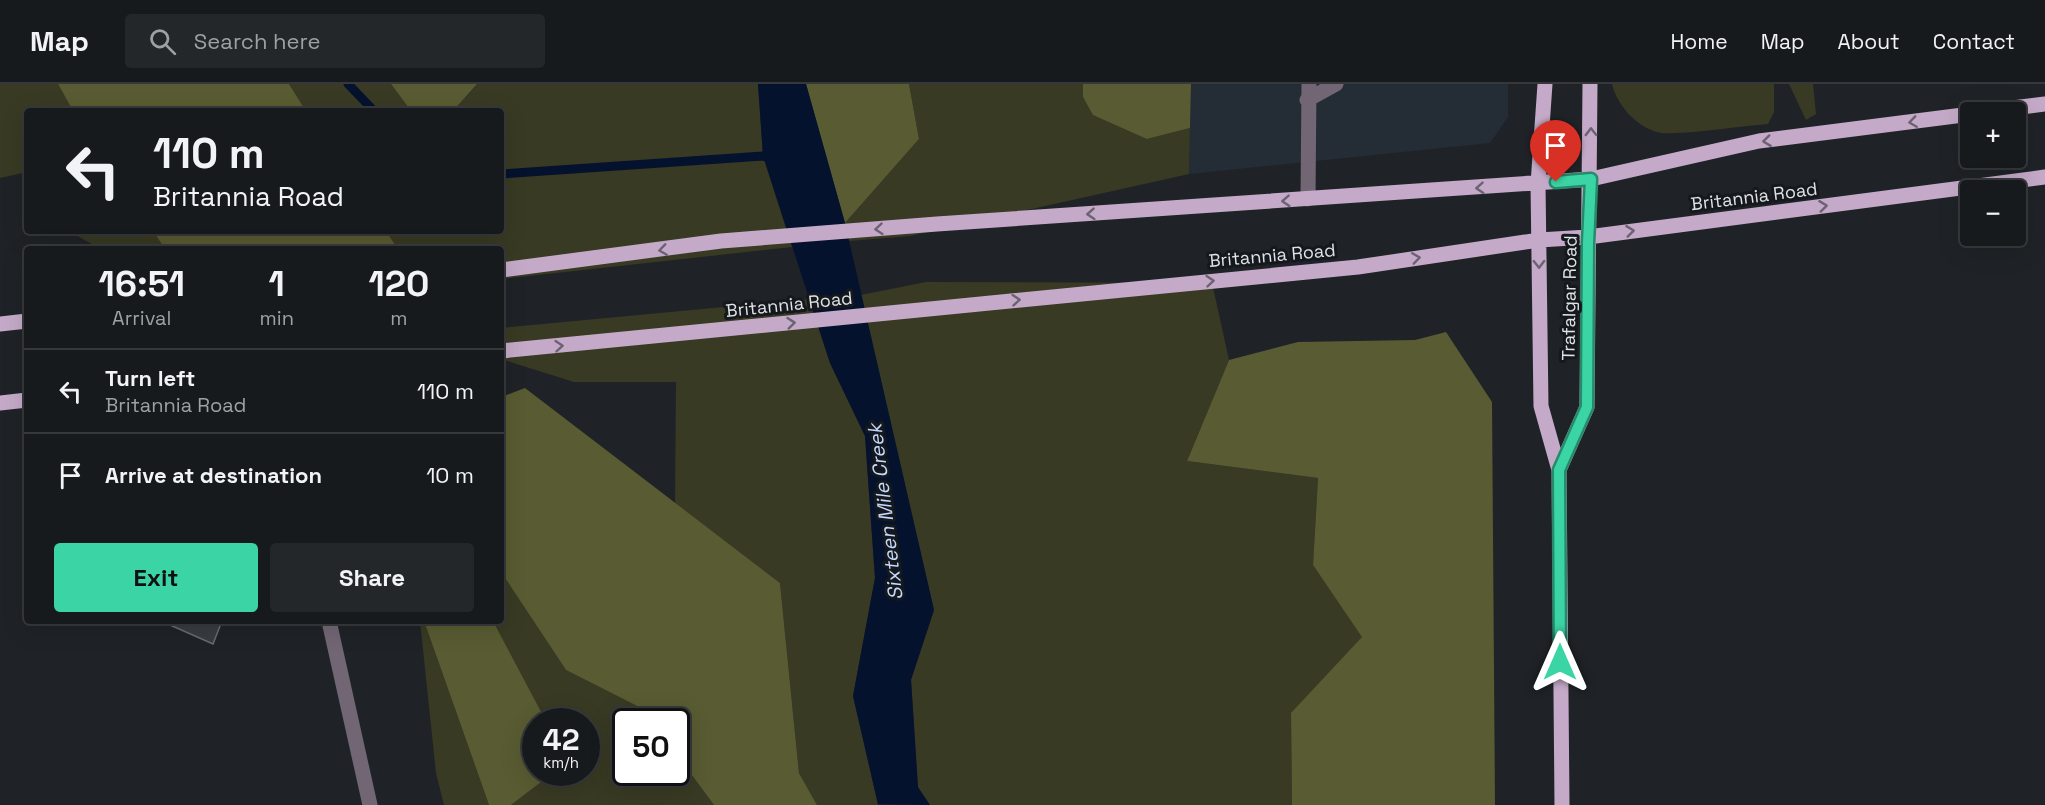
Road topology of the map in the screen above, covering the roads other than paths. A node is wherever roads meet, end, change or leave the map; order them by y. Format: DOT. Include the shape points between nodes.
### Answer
graph roads {
  1 [pos="1310,84"];
  2 [pos="1336,84"];
  3 [pos="1545,84"];
  4 [pos="1590,84"];
  5 [pos="1307,100"];
  6 [pos="2045,104"];
  7 [pos="2026,106"];
  8 [pos="1960,115"];
  9 [pos="2045,177"];
  10 [pos="1591,179"];
  11 [pos="1538,184"];
  12 [pos="1308,199"];
  13 [pos="1588,237"];
  14 [pos="1539,240"];
  15 [pos="504,270"];
  16 [pos="24,321"];
  17 [pos="0,324"];
  18 [pos="504,351"];
  19 [pos="24,400"];
  20 [pos="0,403"];
  21 [pos="1559,470"];
  22 [pos="330,624"];
  23 [pos="370,805"];
  24 [pos="1562,805"];
  1 -- 5 [label="lane"];
  2 -- 5 [label="lane"];
  3 -- 11 [label="main road, Trafalgar Road"];
  10 -- 4 [label="main road, Trafalgar Road, one-way"];
  5 -- 12 [label="lane"];
  6 -- 7 [label="main road"];
  8 -- 10 [label="main road, one-way" via="1759,141"];
  13 -- 9 [label="main road, Britannia Road, one-way"];
  10 -- 11 [label="main road"];
  10 -- 13 [label="main road, Trafalgar Road"];
  11 -- 12 [label="main road, one-way"];
  11 -- 14 [label="main road, Trafalgar Road"];
  12 -- 15 [label="main road, one-way" via="721,242"];
  13 -- 14 [label="main road, Britannia Road"];
  13 -- 21 [label="main road, Trafalgar Road" via="1587,407"];
  18 -- 14 [label="main road, Britannia Road, one-way" via="1358,267"];
  14 -- 21 [label="main road, Trafalgar Road, one-way" via="1541,406"];
  16 -- 17 [label="main road"];
  19 -- 20 [label="main road"];
  21 -- 24 [label="main road, Trafalgar Road"];
  22 -- 23 [label="lane"];
}
